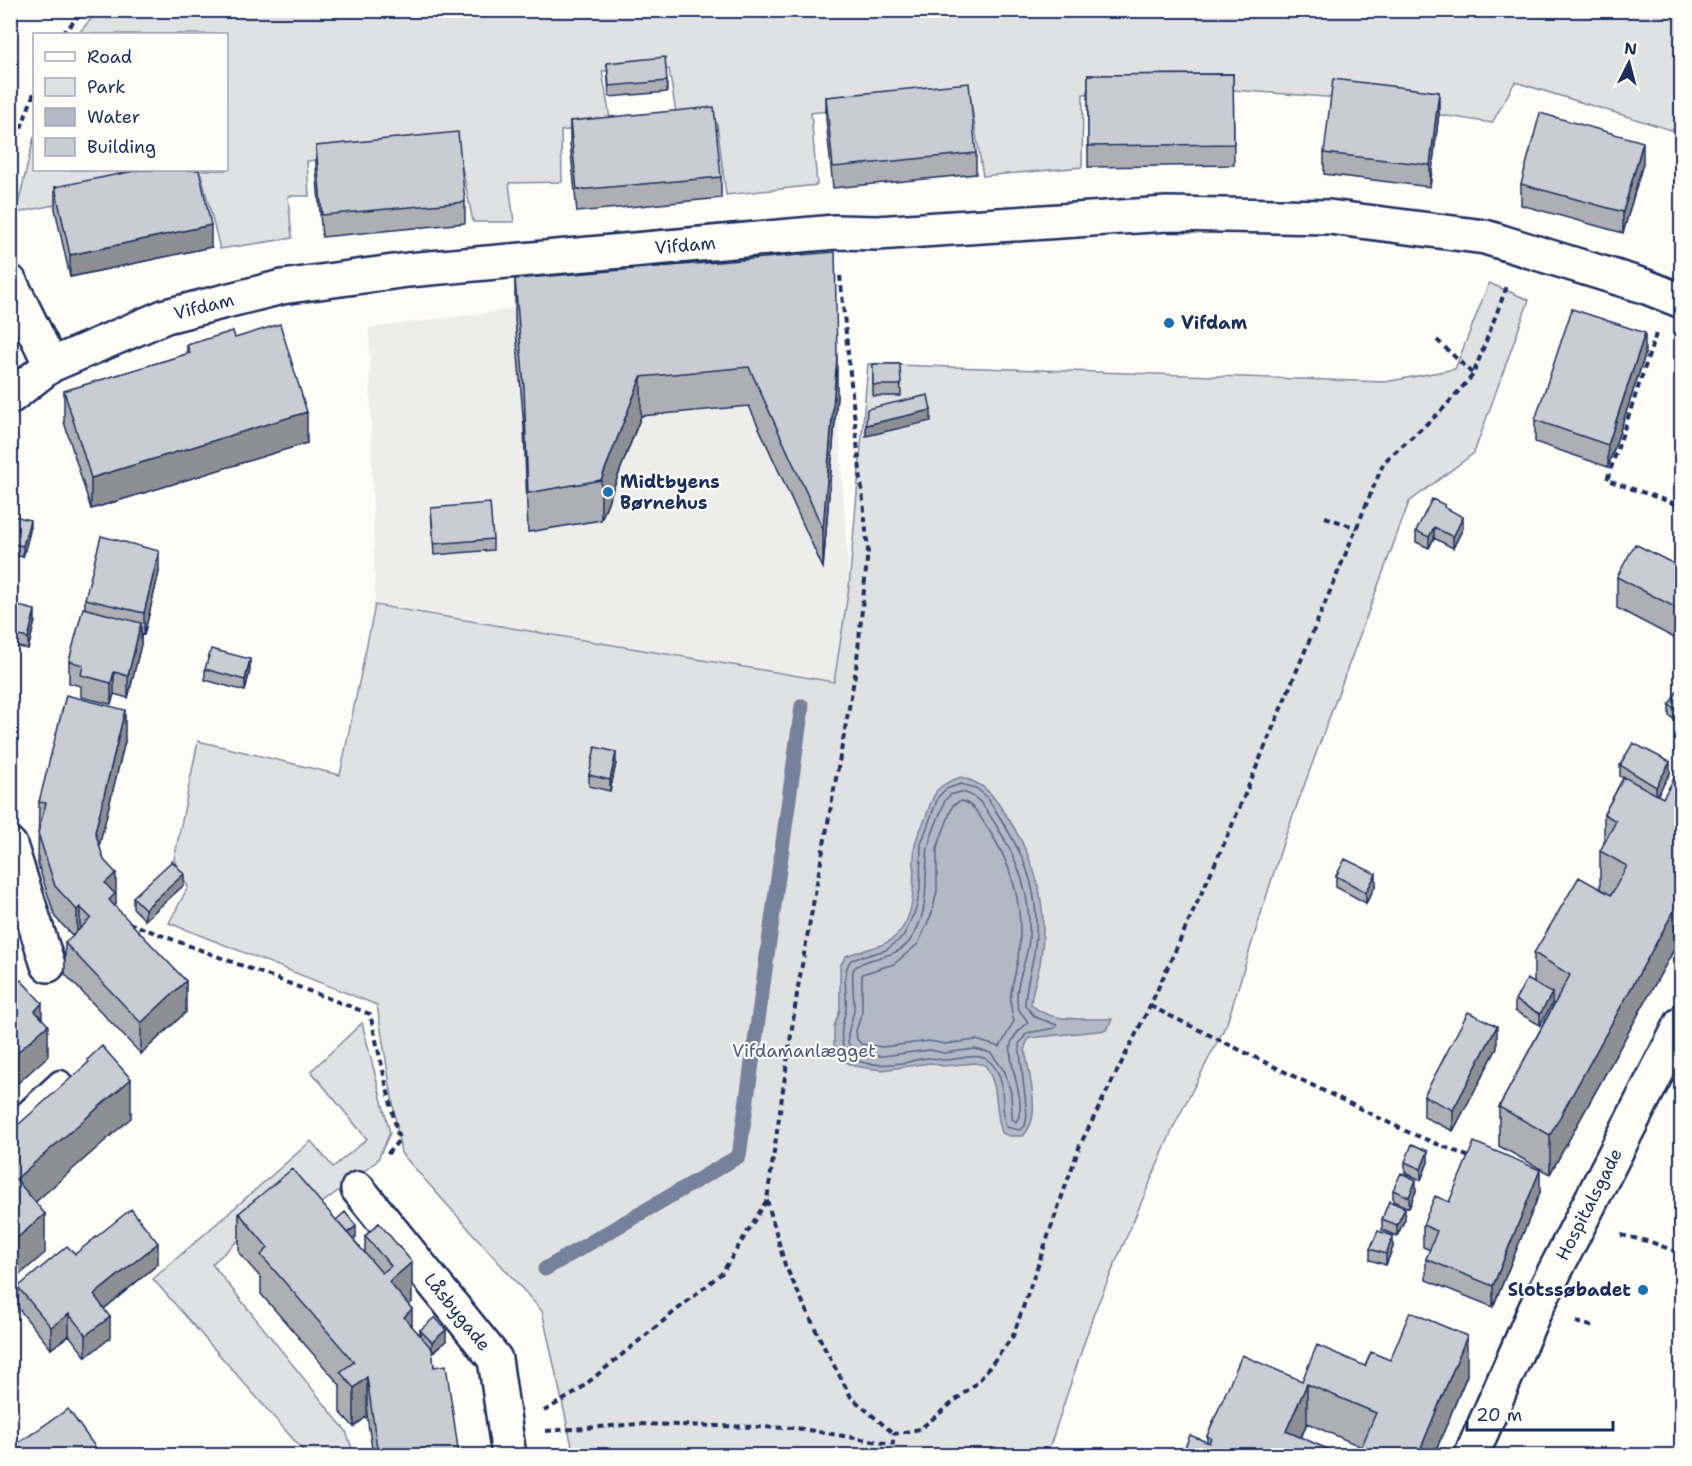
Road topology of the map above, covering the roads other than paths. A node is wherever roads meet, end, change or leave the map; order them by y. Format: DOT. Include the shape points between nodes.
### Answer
graph roads {
  1 [pos="10,282"];
  2 [pos="1675,298"];
  3 [pos="51,366"];
  4 [pos="10,397"];
  5 [pos="10,845"];
  6 [pos="48,965"];
  7 [pos="1682,1023"];
  8 [pos="60,1082"];
  9 [pos="10,1128"];
  10 [pos="358,1189"];
  11 [pos="508,1444"];
  12 [pos="1471,1455"];
  1 -- 3 [label="street"];
  2 -- 3 [label="street, Vifdam" via="1485,237 1317,217 1167,214 835,232 408,270 282,287 166,316"];
  3 -- 4 [label="street, Vifdam"];
  5 -- 6 [label="street"];
  7 -- 12 [label="street, Hospitalsgade" via="1535,1310"];
  8 -- 9 [label="lane"];
  10 -- 11 [label="street, Låsbygade" via="495,1359"];
}
